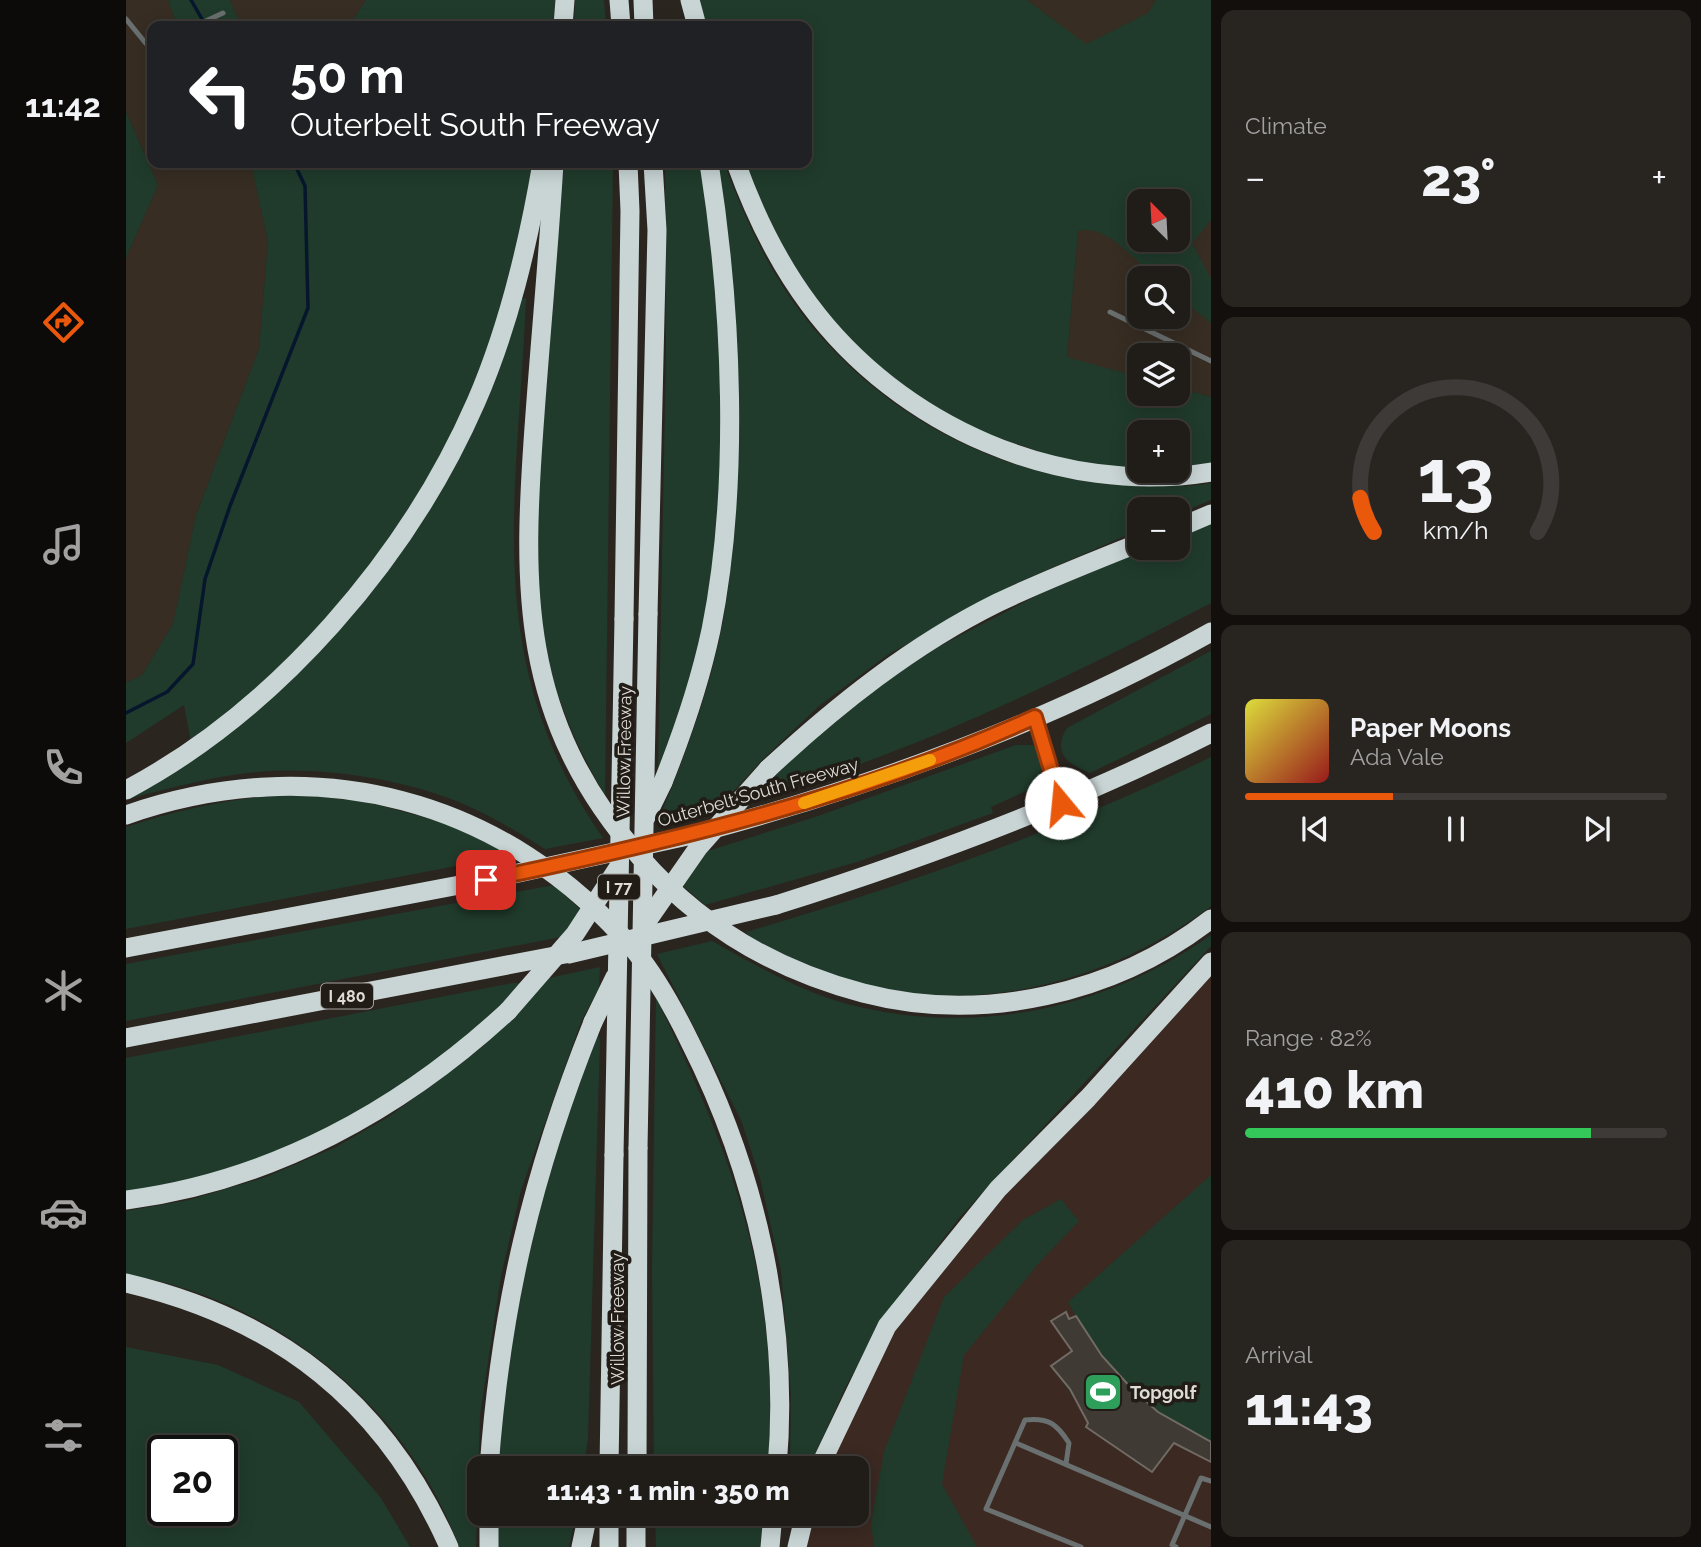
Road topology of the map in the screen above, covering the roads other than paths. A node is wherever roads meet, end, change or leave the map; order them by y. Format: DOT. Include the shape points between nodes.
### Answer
graph roads {
  1 [pos="565,0"];
  2 [pos="619,0"];
  3 [pos="643,0"];
  4 [pos="683,0"];
  5 [pos="691,0"];
  6 [pos="223,13"];
  7 [pos="126,19"];
  8 [pos="206,21"];
  9 [pos="563,21"];
  10 [pos="621,21"];
  11 [pos="644,21"];
  12 [pos="686,21"];
  13 [pos="696,21"];
  14 [pos="147,45"];
  15 [pos="541,168"];
  16 [pos="554,168"];
  17 [pos="628,168"];
  18 [pos="653,168"];
  19 [pos="710,168"];
  20 [pos="738,168"];
  21 [pos="1110,312"];
  22 [pos="1211,361"];
  23 [pos="1211,472"];
  24 [pos="1211,514"];
  25 [pos="1190,523"];
  26 [pos="1127,548"];
  27 [pos="1211,632"];
  28 [pos="1035,717"];
  29 [pos="1211,733"];
  30 [pos="126,790"];
  31 [pos="1061,803"];
  32 [pos="126,815"];
  33 [pos="1211,919"];
  34 [pos="126,948"];
  35 [pos="1211,962"];
  36 [pos="126,1038"];
  37 [pos="126,1200"];
  38 [pos="126,1283"];
  39 [pos="609,1350"];
  40 [pos="1016,1443"];
  41 [pos="490,1456"];
  42 [pos="597,1456"];
  43 [pos="609,1456"];
  44 [pos="637,1456"];
  45 [pos="777,1456"];
  46 [pos="825,1456"];
  47 [pos="1066,1464"];
  48 [pos="1211,1481"];
  49 [pos="1185,1515"];
  50 [pos="489,1526"];
  51 [pos="585,1526"];
  52 [pos="609,1526"];
  53 [pos="636,1526"];
  54 [pos="772,1526"];
  55 [pos="802,1526"];
  56 [pos="1211,1527"];
  57 [pos="449,1547"];
  58 [pos="489,1547"];
  59 [pos="581,1547"];
  60 [pos="609,1547"];
  61 [pos="636,1547"];
  62 [pos="770,1547"];
  63 [pos="797,1547"];
  64 [pos="1081,1547"];
  65 [pos="1176,1547"];
  1 -- 9 [label="highway"];
  2 -- 10 [label="highway"];
  3 -- 11 [label="highway"];
  4 -- 12 [label="highway"];
  5 -- 13 [label="highway"];
  6 -- 8 [label="lane"];
  7 -- 14 [label="lane"];
  15 -- 30 [label="highway" via="519,275 491,364 453,449 402,534 346,607 265,690 192,747"];
  16 -- 33 [label="highway" via="527,531 529,598 540,667 564,740 616,830 684,902 726,934 800,974 883,998 938,1005 991,1004 1065,991 1156,956"];
  17 -- 39 [label="highway, Willow Freeway / I 77, bridge"];
  18 -- 44 [label="highway, Willow Freeway / I 77, bridge" via="657,230 638,1148"];
  19 -- 37 [label="highway, bridge" via="726,331 727,487 719,577 692,706 663,782 601,898 544,973 508,1011 437,1071 352,1126 307,1149 190,1188"];
  20 -- 23 [label="highway" via="761,224 810,306 854,355 930,414 1001,450 1074,470 1138,477"];
  21 -- 22 [label="lane"];
  24 -- 25 [label="highway"];
  26 -- 41 [label="highway, bridge" via="995,604 830,712 719,821 660,900 593,1022 553,1128 516,1259 500,1349"];
  27 -- 28 [label="highway, Outerbelt South Freeway"];
  28 -- 31 [label="lane"];
  28 -- 34 [label="highway, Outerbelt South Freeway, bridge" via="869,782 692,835 486,880"];
  29 -- 31 [label="highway, I 480"];
  31 -- 36 [label="highway, I 480, bridge" via="938,852 776,905 569,954"];
  32 -- 45 [label="highway" via="179,799 259,786 330,786 395,798 477,827 515,847 552,871 602,916 637,953 681,1024 723,1115 745,1180 763,1248 777,1343"];
  35 -- 46 [label="highway" via="998,1189 887,1326"];
  38 -- 57 [label="highway" via="222,1313 282,1344 323,1374 401,1457"];
  39 -- 42 [label="highway"];
  39 -- 43 [label="highway, Willow Freeway / I 77"];
  40 -- 47 [label="lane"];
  40 -- 47 [label="lane" via="1025,1420 1041,1418 1058,1426 1069,1443"];
  40 -- 64 [label="lane" via="986,1509"];
  47 -- 49 [label="lane"];
  48 -- 49 [label="lane" via="1201,1478"];
  49 -- 56 [label="lane"];
  49 -- 65 [label="lane" via="1172,1545"];
  50 -- 58 [label="highway"];
  51 -- 59 [label="highway"];
  52 -- 60 [label="highway"];
  53 -- 61 [label="highway"];
  54 -- 62 [label="highway"];
  55 -- 63 [label="highway"];
}
